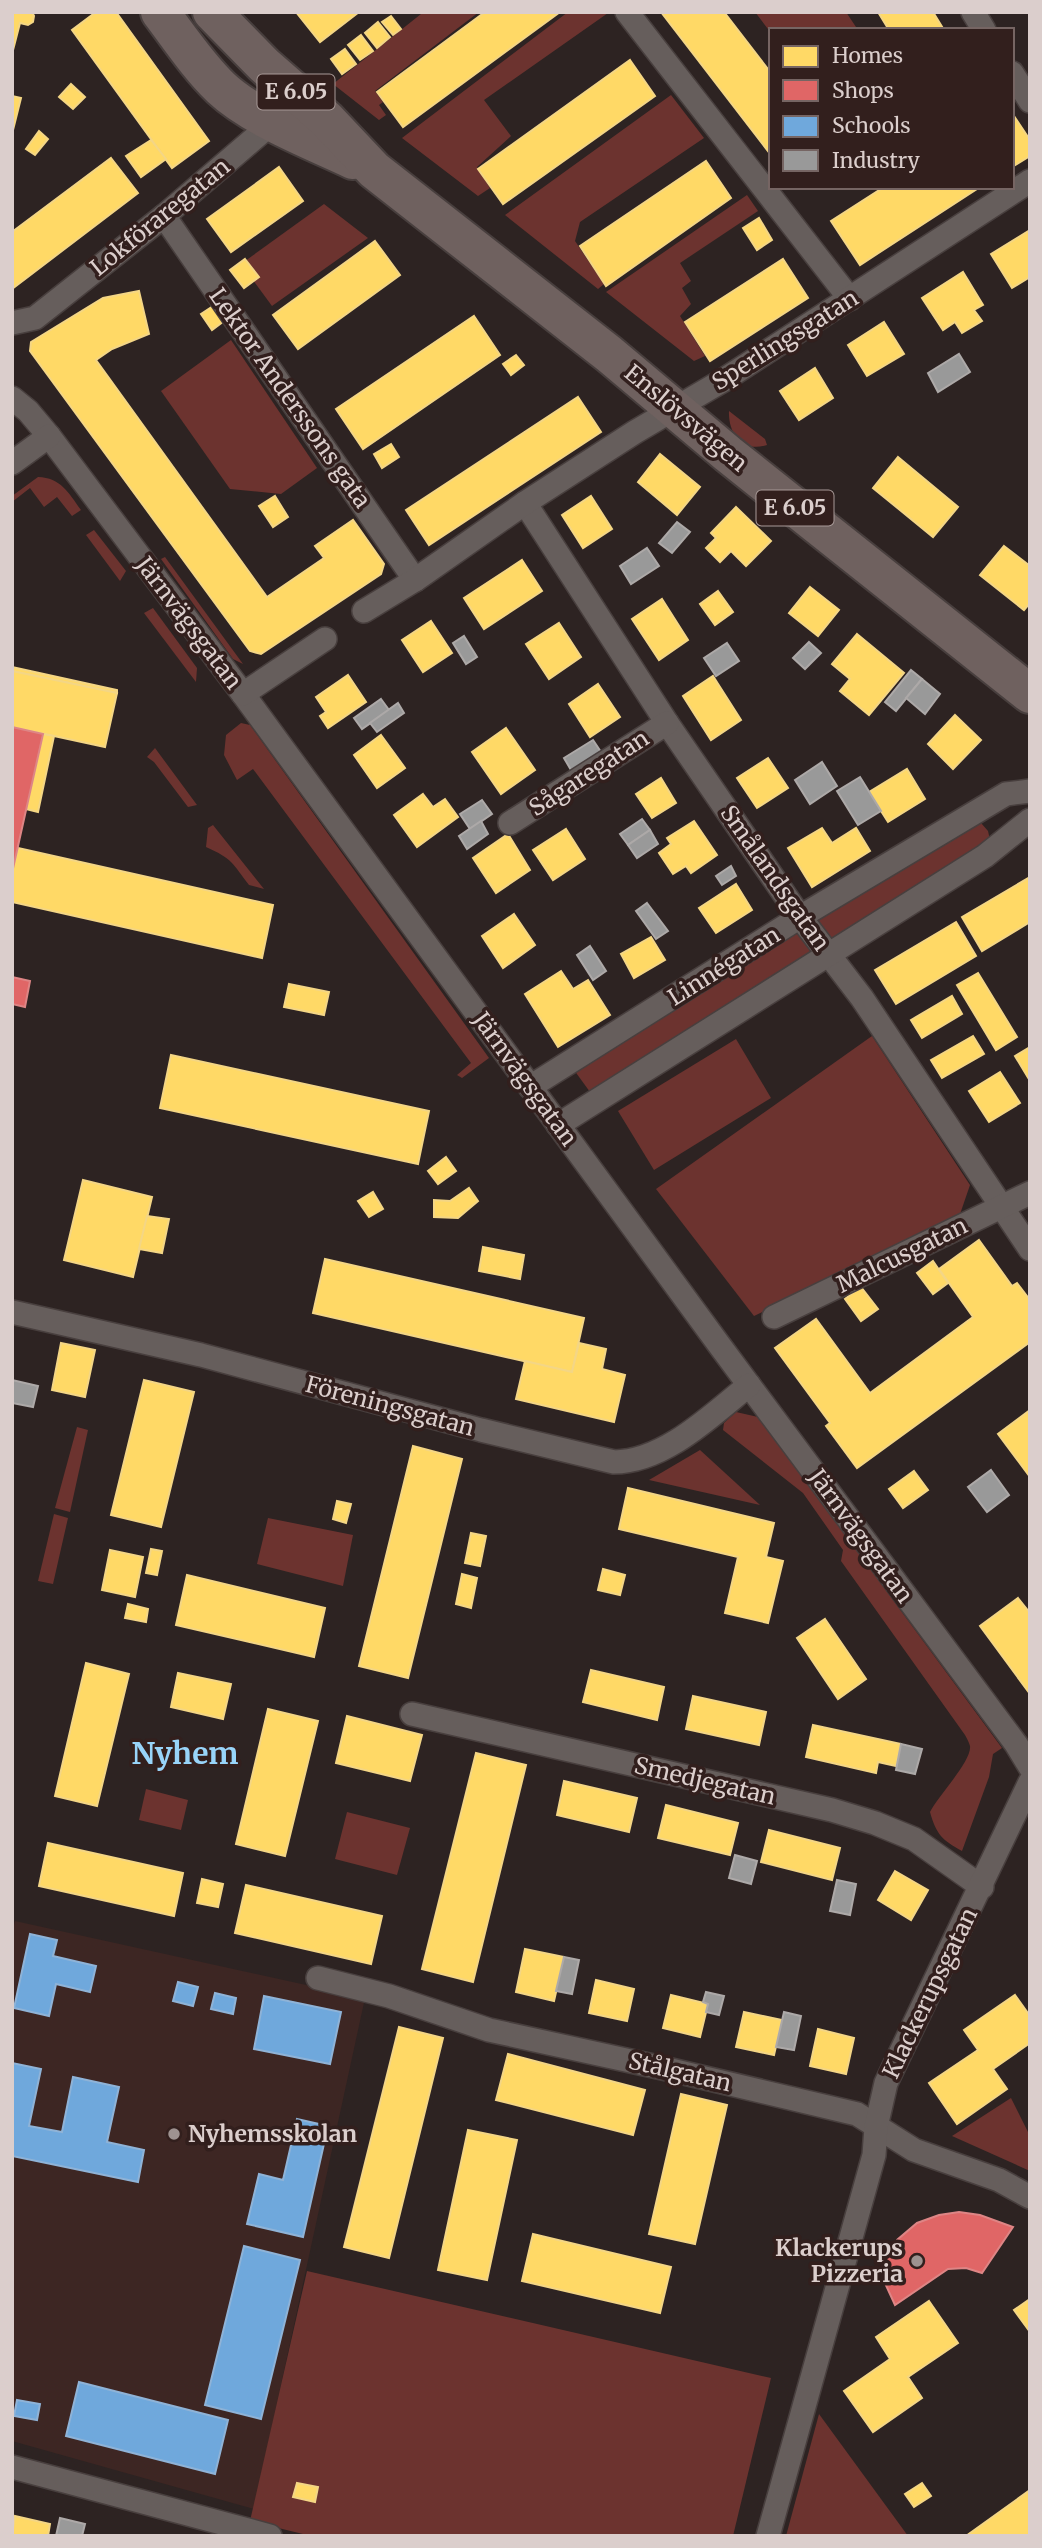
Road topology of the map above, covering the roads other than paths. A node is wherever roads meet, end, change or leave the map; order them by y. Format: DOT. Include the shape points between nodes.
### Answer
graph roads {
  1 [pos="160,12"];
  2 [pos="627,12"];
  3 [pos="972,12"];
  4 [pos="216,14"];
  5 [pos="983,28"];
  6 [pos="184,43"];
  7 [pos="1014,76"];
  8 [pos="1030,101"];
  9 [pos="285,109"];
  10 [pos="374,170"];
  11 [pos="1030,181"];
  12 [pos="164,216"];
  13 [pos="850,299"];
  14 [pos="12,323"];
  15 [pos="12,398"];
  16 [pos="676,409"];
  17 [pos="49,436"];
  18 [pos="12,463"];
  19 [pos="525,503"];
  20 [pos="415,580"];
  21 [pos="364,611"];
  22 [pos="326,639"];
  23 [pos="243,694"];
  24 [pos="1030,694"];
  25 [pos="667,723"];
  26 [pos="1030,792"];
  27 [pos="1030,820"];
  28 [pos="510,823"];
  29 [pos="800,917"];
  30 [pos="829,956"];
  31 [pos="530,1087"];
  32 [pos="558,1125"];
  33 [pos="1030,1193"];
  34 [pos="1001,1207"];
  35 [pos="1030,1249"];
  36 [pos="12,1311"];
  37 [pos="774,1317"];
  38 [pos="749,1385"];
  39 [pos="412,1714"];
  40 [pos="1030,1767"];
  41 [pos="1030,1782"];
  42 [pos="982,1887"];
  43 [pos="318,1978"];
  44 [pos="876,2127"];
  45 [pos="1030,2197"];
  46 [pos="12,2467"];
  47 [pos="270,2536"];
  48 [pos="768,2536"];
  1 -- 6 [label="highway, Enslövsvägen / E 6.05"];
  2 -- 13 [label="street"];
  3 -- 5 [label="street"];
  4 -- 6 [label="street"];
  4 -- 9 [label="highway, Enslövsvägen / E 6.05"];
  6 -- 9 [label="highway, Enslövsvägen / E 6.05" via="221,60"];
  7 -- 8 [label="street"];
  9 -- 10 [label="highway, Enslövsvägen / E 6.05" via="320,145"];
  9 -- 10 [label="highway, Enslövsvägen / E 6.05" via="326,119"];
  9 -- 12 [label="street, Lokföraregatan"];
  10 -- 16 [label="highway, Enslövsvägen / E 6.05"];
  11 -- 13 [label="street, Sperlingsgatan"];
  12 -- 14 [label="street, Lokföraregatan" via="35,318"];
  12 -- 20 [label="street, Lektor Anderssons gata"];
  13 -- 16 [label="street, Sperlingsgatan"];
  15 -- 17 [label="street, Järnvägsgatan"];
  16 -- 19 [label="street, Sperlingsgatan"];
  16 -- 24 [label="highway, Enslövsvägen / E 6.05"];
  17 -- 18 [label="street"];
  17 -- 23 [label="street, Järnvägsgatan"];
  19 -- 20 [label="street, Sperlingsgatan"];
  19 -- 25 [label="street, Smålandsgatan"];
  20 -- 21 [label="street, Sperlingsgatan"];
  22 -- 23 [label="street"];
  23 -- 31 [label="street, Järnvägsgatan"];
  25 -- 28 [label="street, Sågaregatan"];
  25 -- 29 [label="street, Smålandsgatan"];
  26 -- 29 [label="street, Linnégatan" via="1006,794"];
  27 -- 30 [label="street, Linnégatan" via="985,856"];
  29 -- 30 [label="street, Smålandsgatan"];
  29 -- 31 [label="street, Linnégatan"];
  30 -- 32 [label="street, Linnégatan"];
  30 -- 34 [label="street, Smålandsgatan"];
  31 -- 32 [label="street, Järnvägsgatan"];
  32 -- 38 [label="street, Järnvägsgatan"];
  33 -- 34 [label="street, Malcusgatan"];
  34 -- 35 [label="street, Smålandsgatan"];
  34 -- 37 [label="street, Malcusgatan"];
  36 -- 38 [label="street, Föreningsgatan" via="614,1462 641,1458 681,1437"];
  38 -- 40 [label="street, Järnvägsgatan"];
  39 -- 42 [label="street, Smedjegatan" via="875,1823 914,1839"];
  41 -- 42 [label="street, Klackerupsgatan"];
  42 -- 44 [label="street, Klackerupsgatan" via="886,2083"];
  43 -- 44 [label="street, Stålgatan" via="489,2030 857,2114"];
  44 -- 45 [label="street, Stålgatan" via="914,2150 999,2179"];
  44 -- 48 [label="street, Klackerupsgatan" via="874,2155"];
  46 -- 47 [label="street"];
}
